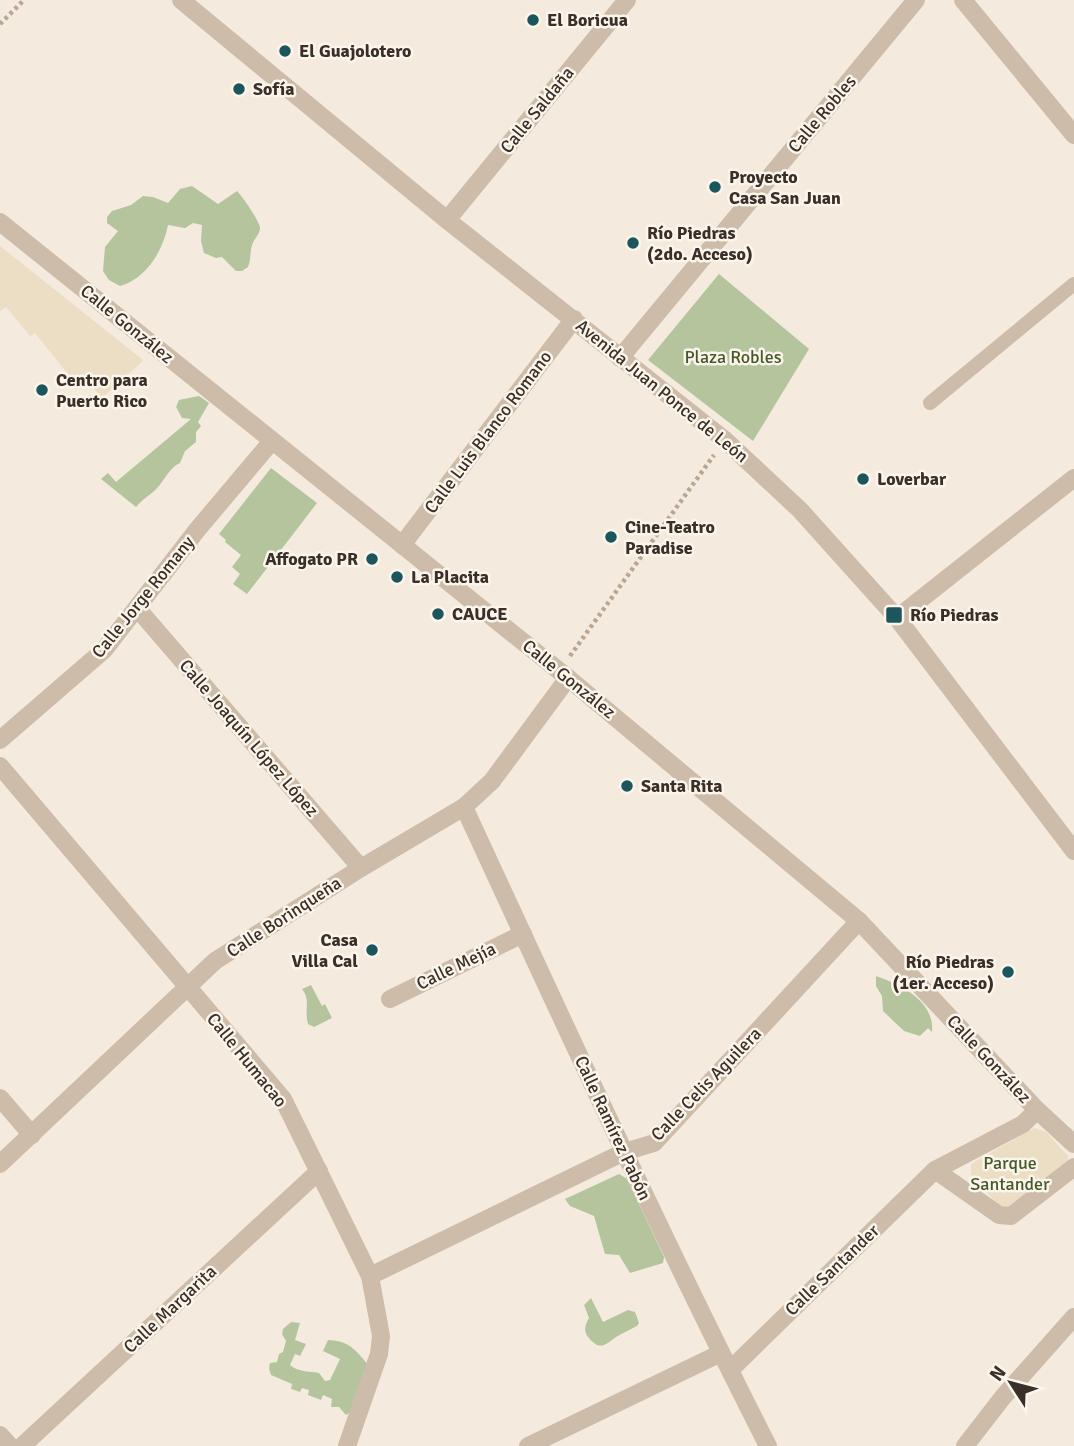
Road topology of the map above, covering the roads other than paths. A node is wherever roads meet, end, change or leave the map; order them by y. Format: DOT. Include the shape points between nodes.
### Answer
graph roads {
  1 [pos="181,0"];
  2 [pos="627,0"];
  3 [pos="916,0"];
  4 [pos="963,0"];
  5 [pos="1073,131"];
  6 [pos="447,220"];
  7 [pos="0,222"];
  8 [pos="1074,284"];
  9 [pos="574,319"];
  10 [pos="620,358"];
  11 [pos="930,403"];
  12 [pos="272,441"];
  13 [pos="1074,478"];
  14 [pos="402,545"];
  15 [pos="137,608"];
  16 [pos="897,618"];
  17 [pos="564,674"];
  18 [pos="0,740"];
  19 [pos="0,765"];
  20 [pos="464,807"];
  21 [pos="1074,851"];
  22 [pos="361,868"];
  23 [pos="859,921"];
  24 [pos="523,934"];
  25 [pos="188,989"];
  26 [pos="390,999"];
  27 [pos="0,1098"];
  28 [pos="1037,1110"];
  29 [pos="32,1135"];
  30 [pos="1074,1144"];
  31 [pos="624,1152"];
  32 [pos="0,1164"];
  33 [pos="1074,1167"];
  34 [pos="935,1170"];
  35 [pos="319,1171"];
  36 [pos="370,1276"];
  37 [pos="1074,1317"];
  38 [pos="720,1353"];
  39 [pos="730,1370"];
  40 [pos="0,1435"];
  41 [pos="10,1446"];
  42 [pos="22,1446"];
  43 [pos="347,1446"];
  44 [pos="528,1446"];
  45 [pos="768,1446"];
  46 [pos="965,1446"];
  1 -- 6 [label="street, Avenida Juan Ponce de León"];
  2 -- 6 [label="street, Calle Saldaña"];
  3 -- 10 [label="street, Calle Robles"];
  4 -- 5 [label="street"];
  6 -- 9 [label="street, Avenida Juan Ponce de León"];
  7 -- 12 [label="street, Calle González"];
  8 -- 11 [label="lane"];
  9 -- 10 [label="street, Avenida Juan Ponce de León"];
  9 -- 14 [label="street, Calle Luis Blanco Romano"];
  10 -- 16 [label="street, Avenida Juan Ponce de León" via="725,440 800,510"];
  12 -- 14 [label="street, Calle González"];
  12 -- 15 [label="street, Calle Jorge Romany"];
  13 -- 16 [label="street"];
  14 -- 17 [label="street, Calle González"];
  15 -- 18 [label="street, Calle Jorge Romany" via="104,650"];
  15 -- 22 [label="street, Calle Joaquín López López"];
  16 -- 21 [label="street, Avenida Juan Ponce de León"];
  17 -- 20 [label="street, Calle Borinqueña" via="492,781"];
  17 -- 23 [label="street, Calle González"];
  19 -- 25 [label="street, Calle Humacao"];
  20 -- 22 [label="street, Calle Borinqueña"];
  20 -- 24 [label="street, Calle Ramírez Pabón"];
  22 -- 25 [label="street, Calle Borinqueña" via="215,961"];
  23 -- 28 [label="street, Calle González"];
  23 -- 31 [label="street, Calle Celis Aguilera" via="654,1143"];
  24 -- 26 [label="street, Calle Mejía"];
  24 -- 31 [label="street, Calle Ramírez Pabón"];
  25 -- 29 [label="street, Calle Borinqueña"];
  25 -- 35 [label="street, Calle Humacao" via="282,1099"];
  27 -- 29 [label="street"];
  28 -- 30 [label="street, Calle González"];
  28 -- 34 [label="street, Calle Santander" via="1023,1124"];
  29 -- 32 [label="street, Calle Borinqueña"];
  31 -- 36 [label="street, Calle Celis Aguilera"];
  31 -- 38 [label="street, Calle Ramírez Pabón"];
  33 -- 34 [label="street" via="1011,1216 999,1216"];
  34 -- 39 [label="street, Calle Santander"];
  35 -- 36 [label="street, Calle Humacao"];
  35 -- 42 [label="street, Calle Margarita"];
  36 -- 43 [label="street, Calle Humacao" via="381,1336 379,1354"];
  37 -- 46 [label="street"];
  38 -- 39 [label="street, Calle Ramírez Pabón"];
  38 -- 44 [label="street"];
  39 -- 45 [label="street, Calle Ramírez Pabón"];
  40 -- 41 [label="street"];
}
